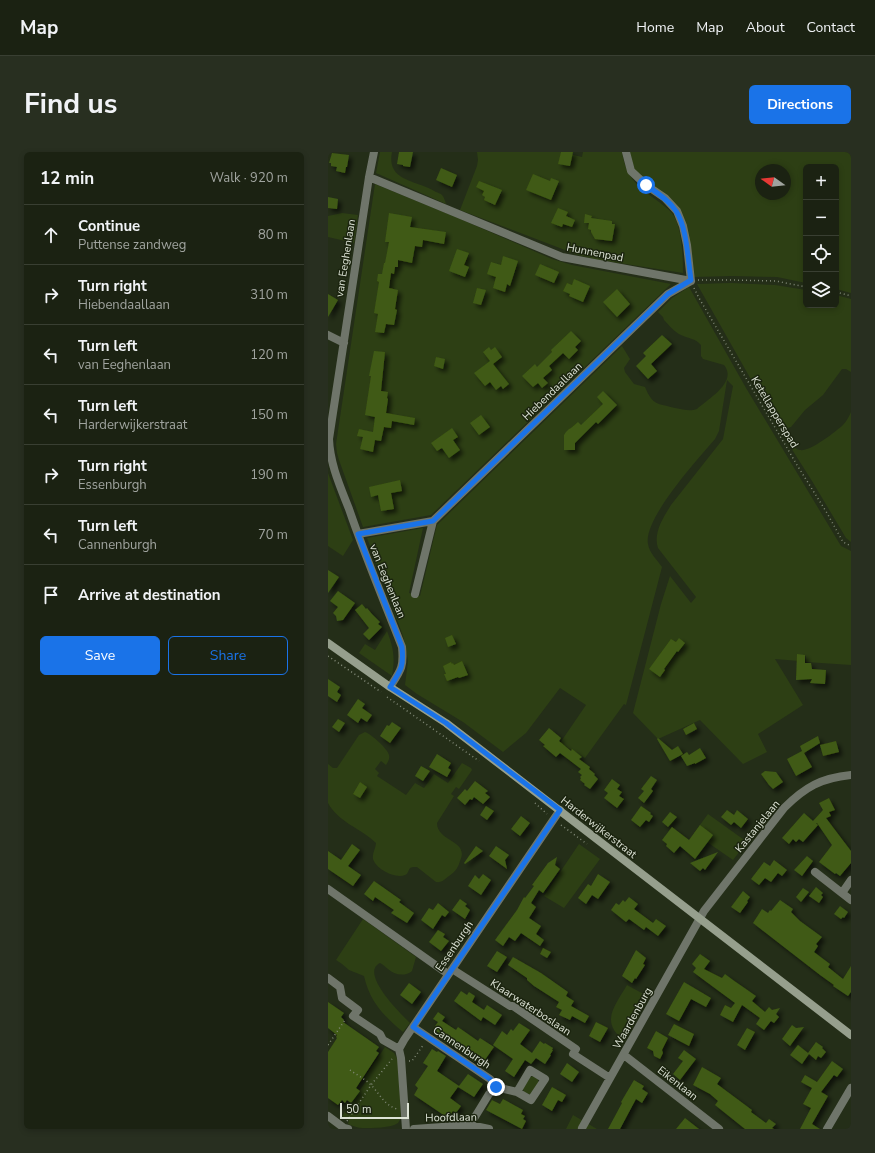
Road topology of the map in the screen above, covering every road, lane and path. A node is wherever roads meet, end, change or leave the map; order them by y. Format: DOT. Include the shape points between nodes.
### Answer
graph roads {
  1 [pos="374,152"];
  2 [pos="626,152"];
  3 [pos="369,177"];
  4 [pos="691,280"];
  5 [pos="803,286"];
  6 [pos="839,293"];
  7 [pos="851,296"];
  8 [pos="328,335"];
  9 [pos="344,343"];
  10 [pos="329,449"];
  11 [pos="433,521"];
  12 [pos="358,534"];
  13 [pos="851,546"];
  14 [pos="415,594"];
  15 [pos="328,643"];
  16 [pos="328,656"];
  17 [pos="390,687"];
  18 [pos="483,763"];
  19 [pos="851,775"];
  20 [pos="533,802"];
  21 [pos="560,810"];
  22 [pos="554,819"];
  23 [pos="589,845"];
  24 [pos="815,872"];
  25 [pos="851,880"];
  26 [pos="328,889"];
  27 [pos="842,893"];
  28 [pos="851,900"];
  29 [pos="700,918"];
  30 [pos="450,971"];
  31 [pos="328,978"];
  32 [pos="345,1020"];
  33 [pos="413,1027"];
  34 [pos="851,1035"];
  35 [pos="429,1037"];
  36 [pos="328,1045"];
  37 [pos="399,1049"];
  38 [pos="624,1054"];
  39 [pos="402,1062"];
  40 [pos="350,1070"];
  41 [pos="610,1078"];
  42 [pos="371,1085"];
  43 [pos="496,1087"];
  44 [pos="851,1088"];
  45 [pos="517,1092"];
  46 [pos="405,1110"];
  47 [pos="328,1116"];
  48 [pos="470,1125"];
  49 [pos="582,1128"];
  50 [pos="345,1129"];
  51 [pos="406,1129"];
  52 [pos="414,1129"];
  53 [pos="424,1129"];
  54 [pos="489,1129"];
  55 [pos="719,1129"];
  56 [pos="827,1129"];
  1 -- 3 [label="street, van Eeghenlaan"];
  2 -- 4 [label="street" via="631,171 665,198 677,212 687,245"];
  3 -- 4 [label="street, Hunnenpad" via="562,257"];
  3 -- 9 [label="street, van Eeghenlaan"];
  4 -- 5 [label="path" via="776,281"];
  4 -- 11 [label="street, Hiebendaallaan" via="668,294"];
  4 -- 13 [label="path, Ketellapperspad" via="699,298 843,542"];
  6 -- 7 [label="path"];
  8 -- 9 [label="street"];
  9 -- 10 [label="street, van Eeghenlaan"];
  10 -- 12 [label="street, van Eeghenlaan"];
  11 -- 12 [label="street"];
  11 -- 14 [label="street"];
  12 -- 17 [label="street, van Eeghenlaan" via="402,647 401,668"];
  15 -- 17 [label="main road, Harderwijkerstraat"];
  16 -- 18 [label="path"];
  17 -- 21 [label="main road, Harderwijkerstraat" via="446,723"];
  19 -- 29 [label="street, Kastanjelaan" via="824,781 795,797"];
  20 -- 22 [label="path, Harderwijkerstraat"];
  21 -- 22 [label="street, Essenburgh"];
  21 -- 29 [label="main road, Harderwijkerstraat"];
  22 -- 23 [label="path, Harderwijkerstraat"];
  22 -- 30 [label="street, Essenburgh"];
  24 -- 27 [label="street"];
  25 -- 27 [label="street"];
  26 -- 30 [label="street, Klaarwaterboslaan"];
  27 -- 28 [label="street"];
  29 -- 34 [label="main road, Harderwijkerstraat"];
  29 -- 38 [label="street, Waardenburg"];
  30 -- 33 [label="street, Essenburgh"];
  30 -- 41 [label="street, Klaarwaterboslaan" via="513,1006 576,1049 573,1054"];
  31 -- 37 [label="street" via="340,987 342,998 358,1010 353,1016 380,1034 383,1040"];
  32 -- 36 [label="path"];
  33 -- 35 [label="street, Cannenburgh"];
  33 -- 37 [label="street, Essenburgh"];
  35 -- 39 [label="path" via="412,1061"];
  35 -- 43 [label="street, Cannenburgh" via="490,1079"];
  37 -- 39 [label="street"];
  37 -- 42 [label="path"];
  38 -- 41 [label="street, Waardenburg"];
  38 -- 55 [label="street, Eikenlaan"];
  39 -- 46 [label="street"];
  40 -- 42 [label="path"];
  41 -- 49 [label="street, Waardenburg"];
  42 -- 46 [label="path" via="389,1106"];
  42 -- 50 [label="path" via="349,1117"];
  43 -- 45 [label="street"];
  43 -- 48 [label="street"];
  44 -- 56 [label="street"];
  46 -- 51 [label="street"];
  47 -- 50 [label="street"];
  48 -- 53 [label="street, Hoofdlaan"];
  48 -- 54 [label="street, Hoofdlaan"];
  52 -- 53 [label="street, Hoofdlaan"];
}
